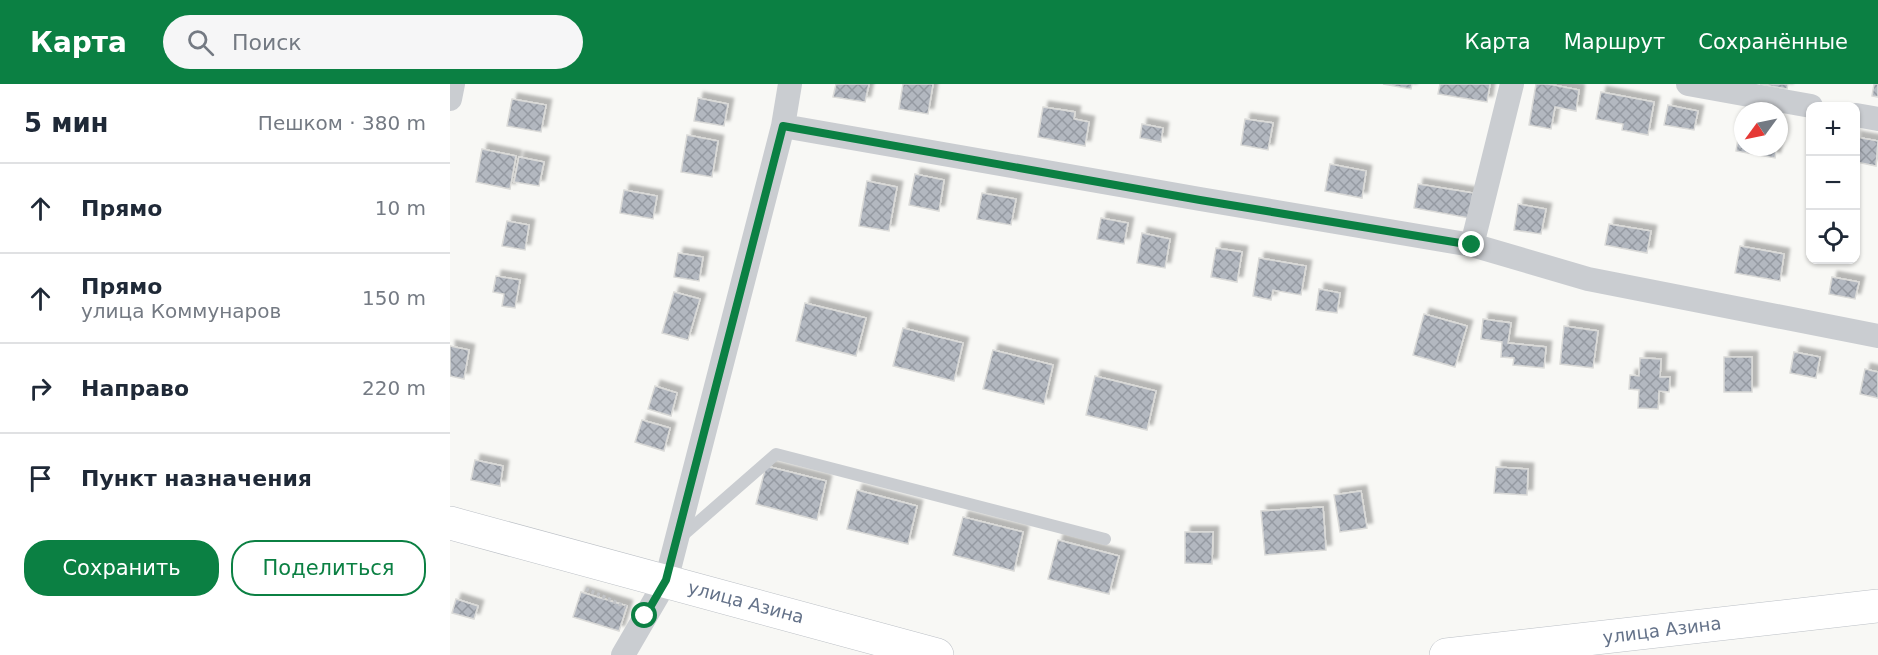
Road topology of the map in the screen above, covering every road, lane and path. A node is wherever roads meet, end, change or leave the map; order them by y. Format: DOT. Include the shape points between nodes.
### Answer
graph roads {
  1 [pos="453,84"];
  2 [pos="790,84"];
  3 [pos="1512,84"];
  4 [pos="1688,84"];
  5 [pos="450,99"];
  6 [pos="1806,105"];
  7 [pos="1860,116"];
  8 [pos="1878,119"];
  9 [pos="783,126"];
  10 [pos="1472,245"];
  11 [pos="1878,336"];
  12 [pos="450,523"];
  13 [pos="1106,539"];
  14 [pos="675,543"];
  15 [pos="666,580"];
  16 [pos="584,589"];
  17 [pos="1878,606"];
  18 [pos="645,616"];
  19 [pos="1518,651"];
  20 [pos="927,654"];
  21 [pos="623,655"];
  22 [pos="1446,655"];
  1 -- 5 [label="street"];
  2 -- 9 [label="street"];
  3 -- 10 [label="street"];
  4 -- 6 [label="street"];
  7 -- 8 [label="street"];
  9 -- 10 [label="street"];
  9 -- 14 [label="street"];
  10 -- 11 [label="street" via="1588,279"];
  12 -- 15 [label="main road, улица Азина"];
  13 -- 14 [label="lane" via="776,454"];
  14 -- 15 [label="street"];
  15 -- 18 [label="street"];
  15 -- 20 [label="main road, улица Азина"];
  16 -- 18 [label="path"];
  17 -- 19 [label="main road, улица Азина"];
  18 -- 21 [label="street"];
  19 -- 22 [label="main road, улица Азина"];
}
